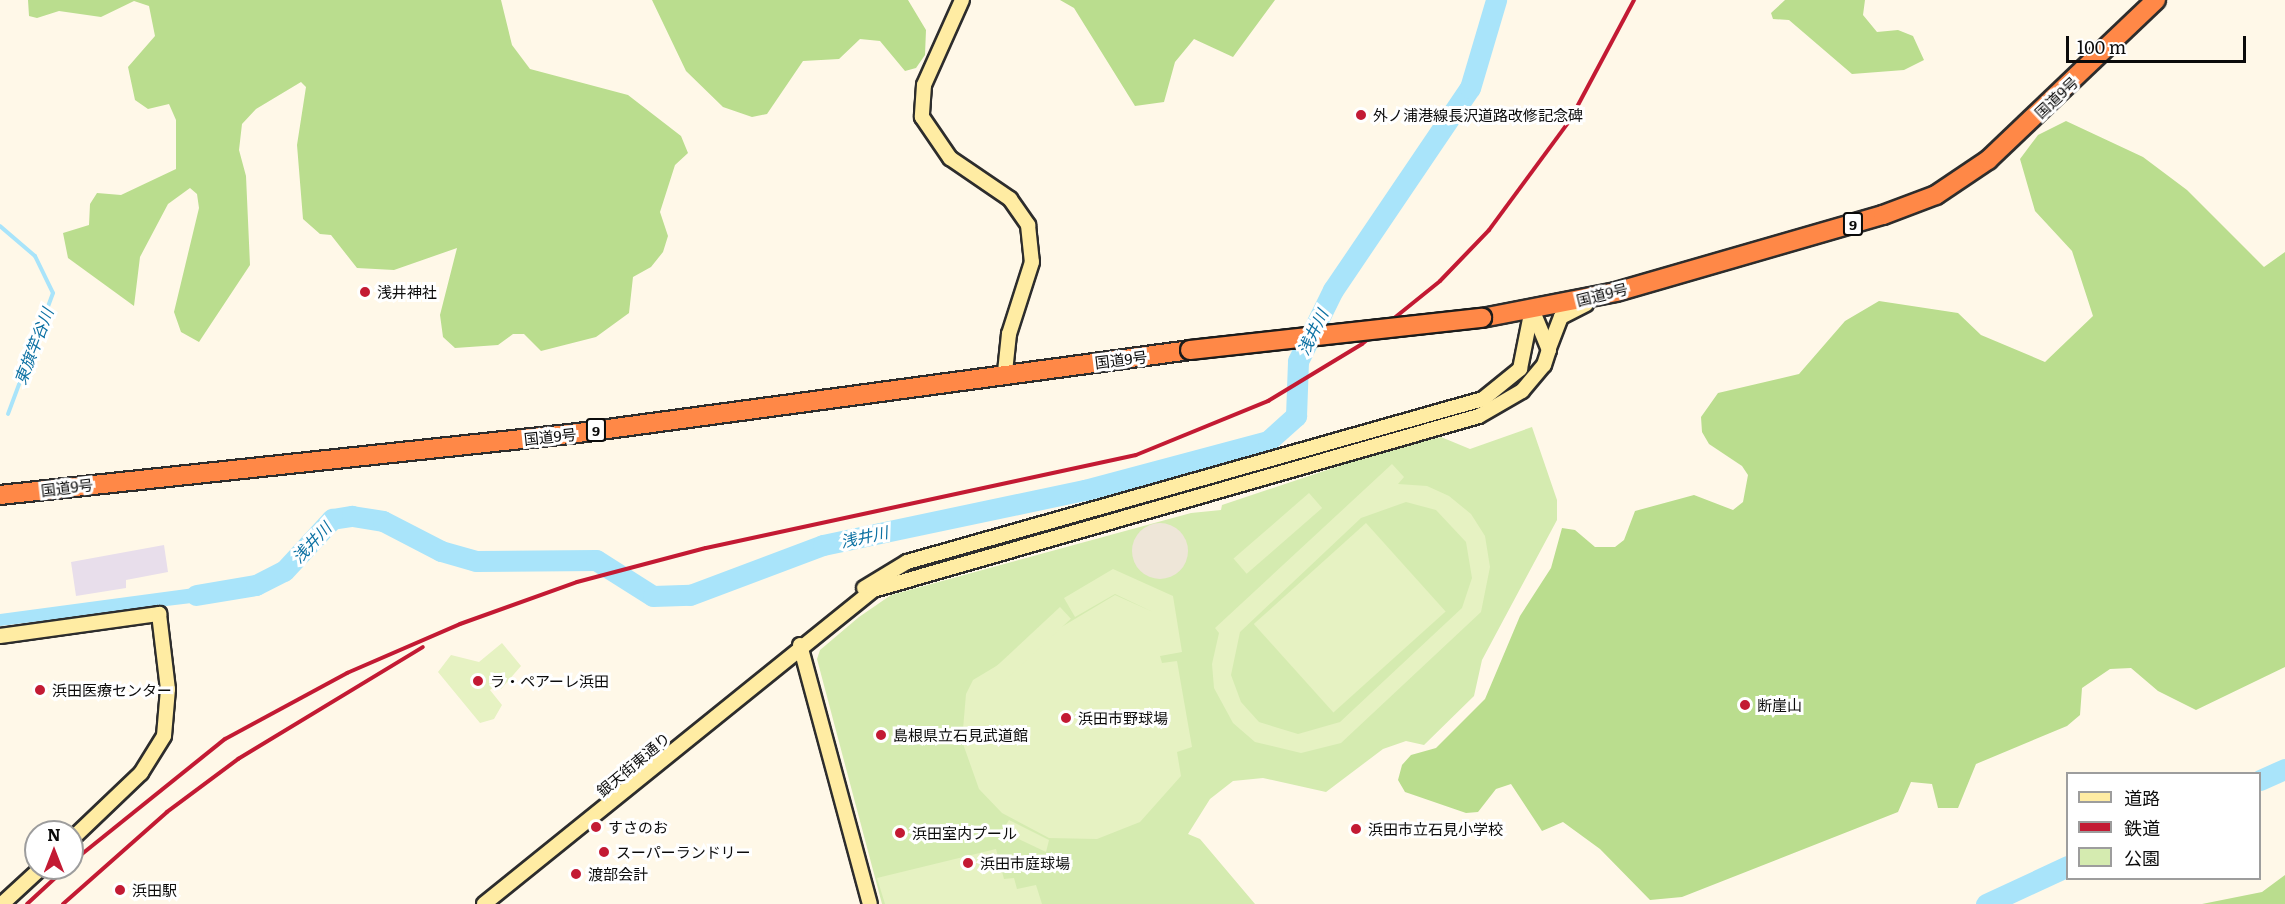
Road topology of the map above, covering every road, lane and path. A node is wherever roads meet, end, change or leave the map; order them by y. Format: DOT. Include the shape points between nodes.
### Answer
graph roads {
  1 [pos="962,0"];
  2 [pos="2156,0"];
  3 [pos="1616,291"];
  4 [pos="1532,309"];
  5 [pos="1549,350"];
  6 [pos="1005,372"];
  7 [pos="0,495"];
  8 [pos="849,605"];
  9 [pos="0,636"];
  10 [pos="800,645"];
  11 [pos="84,828"];
  12 [pos="28,880"];
  13 [pos="2,904"];
  14 [pos="484,904"];
  15 [pos="870,904"];
  1 -- 6 [label="street" via="924,85 922,117 950,158 1010,199 1028,225 1032,262 1009,334"];
  2 -- 3 [label="highway, 国道9号 / 9" via="1988,160 1936,195 1883,215"];
  3 -- 4 [label="highway, 国道9号 / 9"];
  3 -- 5 [label="street" via="1561,317"];
  4 -- 5 [label="street"];
  4 -- 6 [label="highway, 国道9号 / 9, bridge" via="1482,318"];
  4 -- 8 [label="street" via="1520,369 1483,399 907,562 870,583"];
  5 -- 8 [label="street" via="1522,391 1479,416 1362,445 1278,477 900,579"];
  6 -- 7 [label="highway, 国道9号 / 9" via="578,433"];
  8 -- 10 [label="street, 銀天街東通り"];
  9 -- 11 [label="street" via="159,614 168,688 164,736 141,773"];
  10 -- 14 [label="street, 銀天街東通り"];
  10 -- 15 [label="street"];
  12 -- 13 [label="street"];
}
